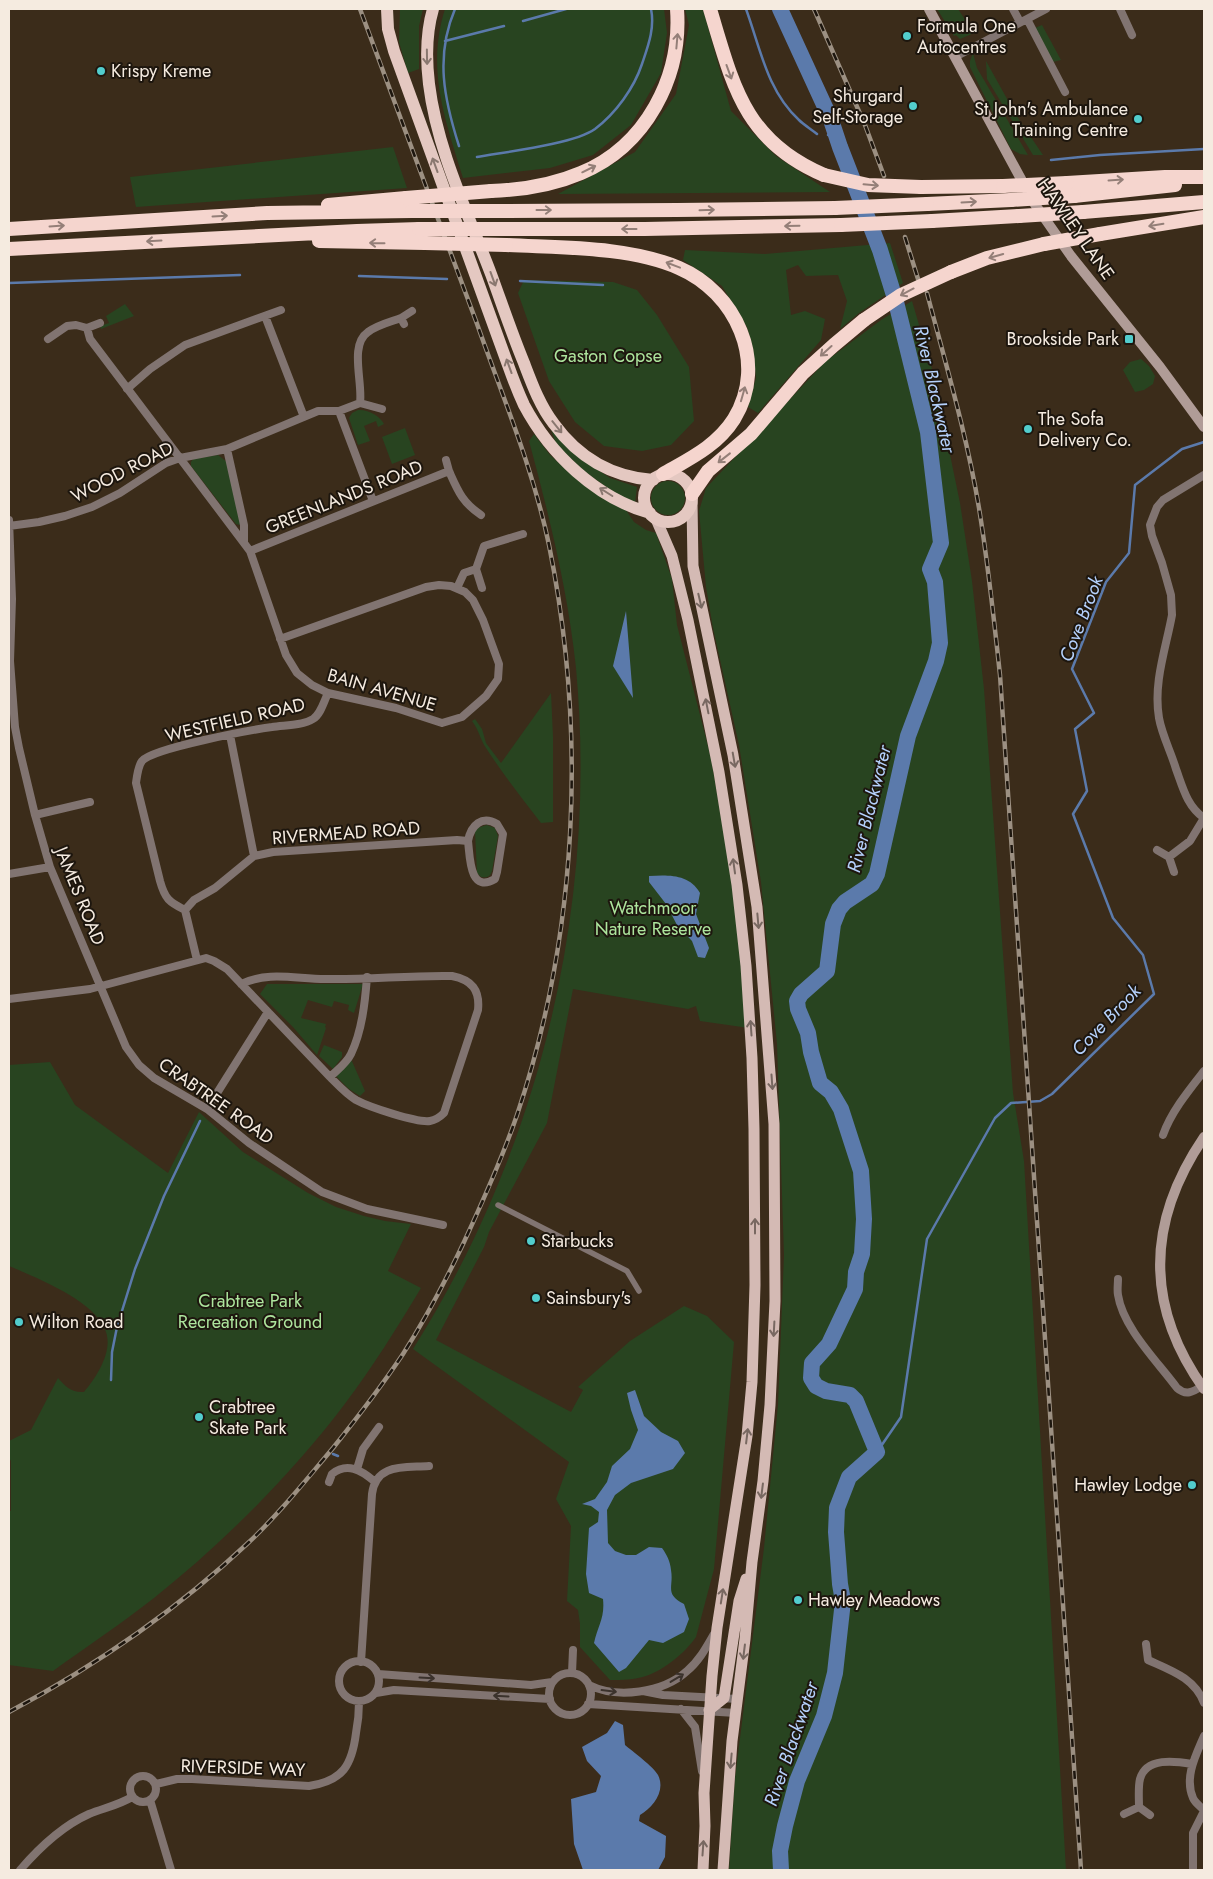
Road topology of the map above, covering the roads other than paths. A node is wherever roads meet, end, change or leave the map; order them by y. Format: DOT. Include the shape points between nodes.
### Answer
graph roads {
  1 [pos="387,9"];
  2 [pos="433,9"];
  3 [pos="676,9"];
  4 [pos="710,9"];
  5 [pos="929,9"];
  6 [pos="1013,9"];
  7 [pos="1046,9"];
  8 [pos="1120,9"];
  9 [pos="1023,20"];
  10 [pos="1132,34"];
  11 [pos="955,57"];
  12 [pos="1065,92"];
  13 [pos="1204,177"];
  14 [pos="1204,182"];
  15 [pos="1070,190"];
  16 [pos="1204,202"];
  17 [pos="267,213"];
  18 [pos="1204,217"];
  19 [pos="9,229"];
  20 [pos="220,238"];
  21 [pos="9,249"];
  22 [pos="281,310"];
  23 [pos="412,311"];
  24 [pos="265,316"];
  25 [pos="100,323"];
  26 [pos="87,328"];
  27 [pos="48,339"];
  28 [pos="127,388"];
  29 [pos="360,403"];
  30 [pos="385,410"];
  31 [pos="339,411"];
  32 [pos="304,417"];
  33 [pos="1204,426"];
  34 [pos="227,449"];
  35 [pos="180,458"];
  36 [pos="446,460"];
  37 [pos="450,471"];
  38 [pos="1204,475"];
  39 [pos="658,477"];
  40 [pos="692,498"];
  41 [pos="373,501"];
  42 [pos="481,515"];
  43 [pos="653,516"];
  44 [pos="9,520"];
  45 [pos="9,526"];
  46 [pos="522,534"];
  47 [pos="244,542"];
  48 [pos="250,551"];
  49 [pos="476,570"];
  50 [pos="457,588"];
  51 [pos="482,588"];
  52 [pos="280,639"];
  53 [pos="328,693"];
  54 [pos="230,735"];
  55 [pos="90,802"];
  56 [pos="35,815"];
  57 [pos="1204,818"];
  58 [pos="468,841"];
  59 [pos="1157,850"];
  60 [pos="254,856"];
  61 [pos="1169,857"];
  62 [pos="50,867"];
  63 [pos="1174,872"];
  64 [pos="9,874"];
  65 [pos="185,910"];
  66 [pos="197,960"];
  67 [pos="367,978"];
  68 [pos="241,984"];
  69 [pos="100,986"];
  70 [pos="9,999"];
  71 [pos="268,1012"];
  72 [pos="1204,1071"];
  73 [pos="330,1077"];
  74 [pos="208,1110"];
  75 [pos="1163,1135"];
  76 [pos="1204,1137"];
  77 [pos="498,1205"];
  78 [pos="444,1225"];
  79 [pos="1118,1279"];
  80 [pos="640,1291"];
  81 [pos="1203,1388"];
  82 [pos="378,1427"];
  83 [pos="429,1466"];
  84 [pos="357,1469"];
  85 [pos="374,1481"];
  86 [pos="329,1482"];
  87 [pos="752,1562"];
  88 [pos="717,1628"];
  89 [pos="1146,1644"];
  90 [pos="573,1650"];
  91 [pos="361,1662"];
  92 [pos="572,1673"];
  93 [pos="378,1674"];
  94 [pos="552,1682"];
  95 [pos="589,1685"];
  96 [pos="641,1690"];
  97 [pos="376,1693"];
  98 [pos="710,1697"];
  99 [pos="724,1698"];
  100 [pos="1203,1698"];
  101 [pos="550,1699"];
  102 [pos="738,1699"];
  103 [pos="359,1702"];
  104 [pos="588,1704"];
  105 [pos="681,1709"];
  106 [pos="709,1710"];
  107 [pos="736,1713"];
  108 [pos="1204,1736"];
  109 [pos="1192,1764"];
  110 [pos="156,1784"];
  111 [pos="704,1793"];
  112 [pos="132,1797"];
  113 [pos="150,1800"];
  114 [pos="1139,1807"];
  115 [pos="1204,1811"];
  116 [pos="1124,1814"];
  117 [pos="1150,1815"];
  118 [pos="20,1870"];
  119 [pos="171,1870"];
  120 [pos="703,1870"];
  121 [pos="723,1870"];
  122 [pos="1193,1870"];
  43 -- 1 [label="highway, one-way" via="626,504 582,475 551,445 524,404 394,52"];
  2 -- 39 [label="highway, one-way" via="427,53 436,122 532,385 554,424 581,452 618,473 631,477"];
  17 -- 3 [label="highway, one-way, bridge" via="550,183 581,173 610,157 632,138 654,109 669,77 678,37"];
  4 -- 15 [label="highway, one-way, bridge" via="730,75 747,112 777,148 793,160 824,175 868,185"];
  5 -- 11 [label="main road, HAWLEY LANE"];
  6 -- 9 [label="street"];
  7 -- 9 [label="street"];
  8 -- 10 [label="street"];
  9 -- 11 [label="street"];
  9 -- 12 [label="street"];
  11 -- 33 [label="main road, HAWLEY LANE" via="1034,203"];
  15 -- 13 [label="highway, one-way" via="1165,177"];
  14 -- 15 [label="highway"];
  17 -- 15 [label="highway, one-way, bridge" via="835,208 1011,200"];
  16 -- 20 [label="highway, one-way, bridge" via="841,226 419,229"];
  19 -- 17 [label="highway, one-way"];
  18 -- 40 [label="highway, one-way, bridge" via="1044,244 987,258 901,295 864,320 803,373 751,434 708,470"];
  20 -- 21 [label="highway, one-way"];
  39 -- 20 [label="highway, one-way, bridge" via="706,449 728,426 740,407 747,379 743,334 729,307 695,276 658,260 590,250"];
  22 -- 24 [label="street"];
  23 -- 29 [label="street" via="402,321 366,332 360,341 357,349"];
  24 -- 28 [label="street" via="185,345"];
  24 -- 32 [label="street"];
  25 -- 26 [label="street"];
  26 -- 27 [label="street" via="66,326"];
  26 -- 28 [label="street, BAIN AVENUE" via="90,338"];
  28 -- 35 [label="street, BAIN AVENUE"];
  29 -- 30 [label="street"];
  29 -- 31 [label="street, WOOD ROAD"];
  31 -- 32 [label="street, WOOD ROAD" via="318,411"];
  31 -- 41 [label="street"];
  32 -- 34 [label="street, WOOD ROAD"];
  34 -- 35 [label="street, WOOD ROAD"];
  34 -- 47 [label="street, BAIN AVENUE" via="244,525"];
  35 -- 45 [label="street, WOOD ROAD" via="92,507 56,518"];
  35 -- 47 [label="street, BAIN AVENUE"];
  36 -- 37 [label="street, GREENLANDS ROAD"];
  37 -- 41 [label="street, GREENLANDS ROAD"];
  37 -- 42 [label="street, GREENLANDS ROAD" via="461,496"];
  38 -- 57 [label="street" via="1163,500 1150,525 1172,606 1157,694 1159,718 1185,796"];
  39 -- 40 [label="highway" via="670,474 682,478 687,482"];
  39 -- 43 [label="highway" via="648,484 644,496 646,508"];
  40 -- 43 [label="highway" via="681,518 668,522"];
  40 -- 87 [label="main road, one-way" via="693,566 733,755 757,907 774,1124 775,1301 770,1405 764,1481"];
  41 -- 48 [label="street, GREENLANDS ROAD"];
  88 -- 43 [label="main road, one-way" via="747,1436 752,1382 755,1285 752,1042 737,885 704,691 668,544"];
  44 -- 45 [label="street, JAMES ROAD"];
  45 -- 56 [label="street, JAMES ROAD" via="10,661 15,727"];
  46 -- 49 [label="street" via="484,546"];
  47 -- 48 [label="street, BAIN AVENUE"];
  48 -- 52 [label="street, BAIN AVENUE"];
  49 -- 50 [label="street" via="464,574"];
  49 -- 51 [label="street"];
  50 -- 52 [label="street" via="426,587"];
  50 -- 53 [label="street, BAIN AVENUE" via="476,604 499,664 498,680 486,696 462,717 442,723 396,708"];
  52 -- 53 [label="street, BAIN AVENUE" via="297,673"];
  53 -- 54 [label="street, WESTFIELD ROAD" via="318,715 307,722"];
  54 -- 60 [label="street"];
  54 -- 65 [label="street, WESTFIELD ROAD" via="151,754 142,761 137,774 136,783 164,893 170,902"];
  55 -- 56 [label="street"];
  56 -- 62 [label="street, JAMES ROAD"];
  57 -- 61 [label="street" via="1190,841"];
  58 -- 58 [label="street" via="470,832 479,821 498,824 503,834 495,879 485,883 475,878"];
  58 -- 60 [label="street, RIVERMEAD ROAD" via="273,852"];
  59 -- 61 [label="street"];
  60 -- 65 [label="street, RIVERMEAD ROAD"];
  61 -- 63 [label="street"];
  62 -- 64 [label="street"];
  62 -- 69 [label="street, JAMES ROAD"];
  65 -- 66 [label="street"];
  66 -- 68 [label="street" via="206,958 214,961"];
  66 -- 69 [label="street"];
  67 -- 68 [label="street" via="269,976"];
  67 -- 73 [label="street" via="365,1008 351,1054"];
  67 -- 73 [label="street" via="452,976 468,981 476,990 478,1013 444,1113 425,1121 398,1115 358,1101"];
  68 -- 71 [label="street"];
  69 -- 70 [label="street"];
  69 -- 74 [label="street, CRABTREE ROAD" via="126,1047 139,1065 154,1078"];
  71 -- 73 [label="street"];
  71 -- 74 [label="street"];
  72 -- 75 [label="street" via="1185,1096"];
  74 -- 78 [label="street, CRABTREE ROAD" via="249,1143 322,1192 366,1209"];
  76 -- 81 [label="main road" via="1170,1204 1162,1236 1160,1267 1162,1297 1170,1324"];
  77 -- 80 [label="street" via="628,1271"];
  79 -- 81 [label="street" via="1123,1312 1140,1341 1182,1392 1187,1394"];
  82 -- 84 [label="street" via="363,1449"];
  83 -- 85 [label="street" via="383,1472"];
  84 -- 85 [label="street"];
  84 -- 86 [label="street" via="337,1470"];
  85 -- 91 [label="street"];
  87 -- 99 [label="main road" via="739,1601"];
  87 -- 102 [label="main road, one-way"];
  96 -- 88 [label="street, one-way" via="670,1682 687,1672 703,1654"];
  88 -- 98 [label="main road"];
  89 -- 100 [label="street" via="1148,1660 1184,1677"];
  90 -- 92 [label="street"];
  91 -- 93 [label="street" via="370,1664"];
  91 -- 103 [label="street" via="346,1666 340,1674 339,1683 347,1698"];
  92 -- 94 [label="street"];
  92 -- 95 [label="street"];
  93 -- 94 [label="street, one-way" via="532,1686"];
  93 -- 97 [label="street"];
  94 -- 101 [label="street"];
  95 -- 96 [label="street, one-way" via="608,1692"];
  95 -- 104 [label="street" via="591,1696"];
  96 -- 98 [label="street" via="663,1695"];
  101 -- 97 [label="street, one-way" via="394,1690"];
  97 -- 103 [label="street"];
  98 -- 99 [label="street"];
  98 -- 106 [label="main road"];
  99 -- 102 [label="street"];
  99 -- 106 [label="main road"];
  101 -- 104 [label="street" via="554,1708 571,1715"];
  102 -- 107 [label="main road"];
  103 -- 110 [label="street, RIVERSIDE WAY" via="353,1756 341,1773 327,1782 310,1786 177,1779"];
  104 -- 105 [label="street"];
  105 -- 106 [label="street"];
  105 -- 111 [label="street" via="697,1732"];
  106 -- 107 [label="street"];
  106 -- 111 [label="main road"];
  107 -- 121 [label="main road, one-way"];
  108 -- 109 [label="street"];
  109 -- 114 [label="street" via="1172,1760 1145,1770 1140,1779"];
  109 -- 115 [label="street" via="1190,1780 1194,1799"];
  110 -- 112 [label="street" via="144,1776 135,1779 130,1785"];
  110 -- 113 [label="street"];
  120 -- 111 [label="main road, one-way"];
  112 -- 113 [label="street" via="142,1802"];
  112 -- 118 [label="street" via="74,1822"];
  113 -- 119 [label="street"];
  114 -- 116 [label="street"];
  114 -- 117 [label="street"];
  115 -- 122 [label="street" via="1193,1834"];
}
